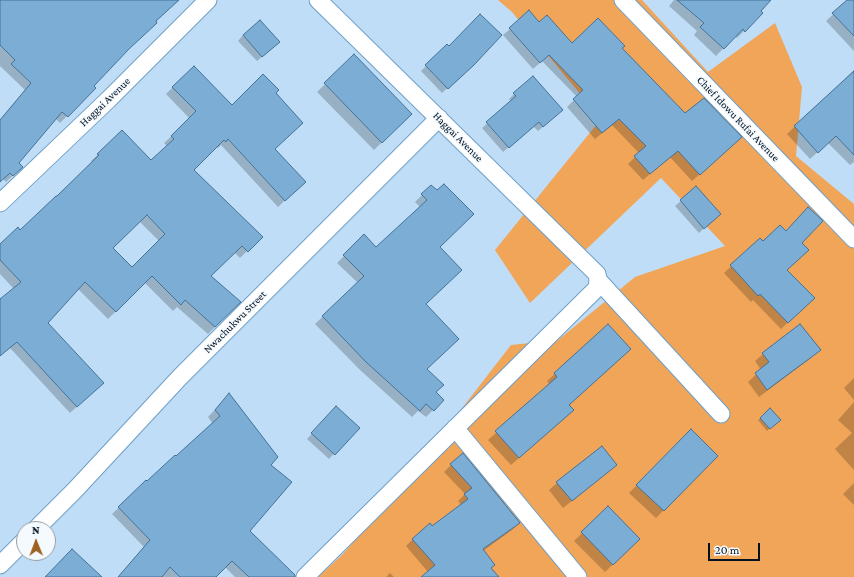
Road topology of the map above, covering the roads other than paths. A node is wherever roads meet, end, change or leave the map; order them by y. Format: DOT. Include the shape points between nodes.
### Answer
graph roads {
  1 [pos="208,0"];
  2 [pos="318,0"];
  3 [pos="623,0"];
  4 [pos="439,118"];
  5 [pos="0,203"];
  6 [pos="854,238"];
  7 [pos="598,277"];
  8 [pos="721,414"];
  9 [pos="455,428"];
  10 [pos="44,521"];
  11 [pos="16,549"];
  12 [pos="0,564"];
  13 [pos="305,577"];
  14 [pos="578,577"];
  1 -- 5 [label="street, Haggai Avenue"];
  2 -- 4 [label="street, Haggai Avenue"];
  3 -- 6 [label="street, Chief Idowu Rufai Avenue"];
  4 -- 7 [label="street, Haggai Avenue"];
  4 -- 10 [label="street, Nwachukwu Street" via="180,377"];
  7 -- 8 [label="street, Haggai Avenue"];
  7 -- 9 [label="street" via="596,288"];
  9 -- 13 [label="street"];
  9 -- 14 [label="street"];
  11 -- 12 [label="street"];
}
